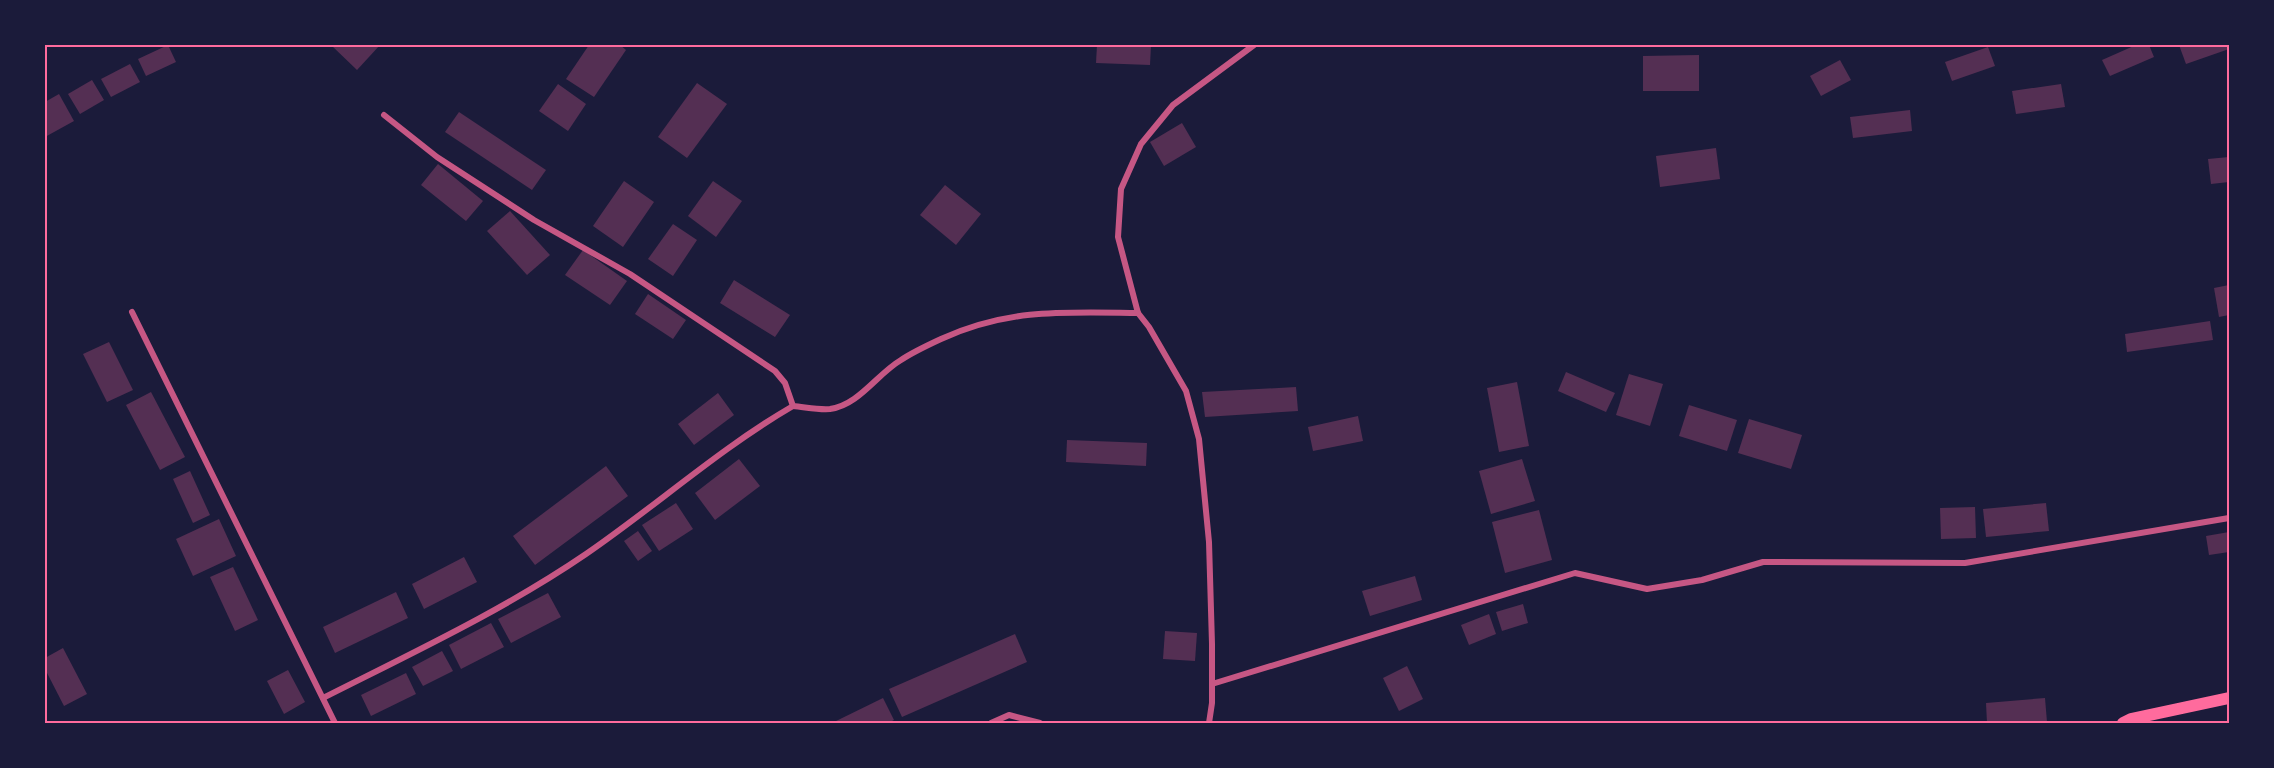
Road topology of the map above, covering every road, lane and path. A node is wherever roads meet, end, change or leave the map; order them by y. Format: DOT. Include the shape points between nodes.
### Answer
graph roads {
  1 [pos="1254,45"];
  2 [pos="384,115"];
  3 [pos="132,312"];
  4 [pos="1138,313"];
  5 [pos="793,406"];
  6 [pos="2229,518"];
  7 [pos="1212,684"];
  8 [pos="323,698"];
  9 [pos="2229,698"];
  10 [pos="335,723"];
  11 [pos="991,723"];
  12 [pos="1040,723"];
  13 [pos="1209,723"];
  14 [pos="2123,723"];
  1 -- 4 [label="street" via="1173,105 1141,144 1121,189 1118,237"];
  2 -- 5 [label="street" via="437,157 534,220 630,274 775,371 785,383"];
  3 -- 8 [label="street"];
  4 -- 5 [label="street" via="1018,315 981,323 899,360 853,399 840,405 830,409"];
  4 -- 7 [label="street" via="1186,391 1200,439 1209,542"];
  5 -- 8 [label="street" via="536,587"];
  6 -- 7 [label="street" via="1965,563 1763,562 1702,580 1647,589 1575,573"];
  7 -- 13 [label="street"];
  8 -- 10 [label="street"];
  9 -- 14 [label="main road"];
  11 -- 12 [label="street" via="1009,715"];
}
